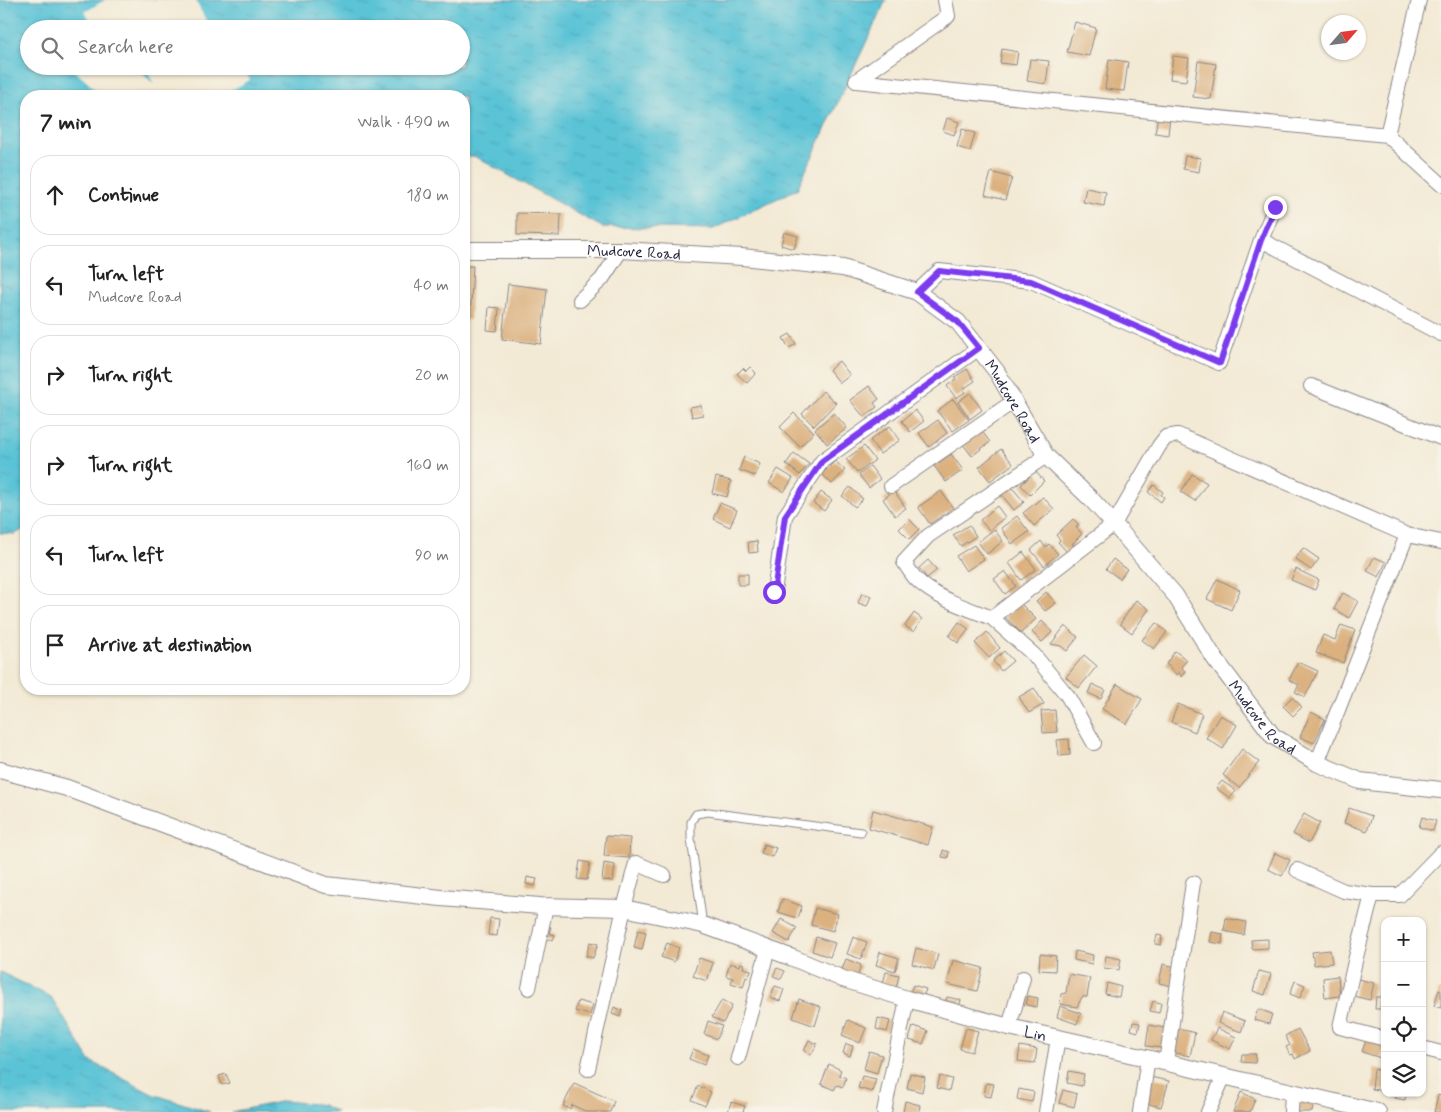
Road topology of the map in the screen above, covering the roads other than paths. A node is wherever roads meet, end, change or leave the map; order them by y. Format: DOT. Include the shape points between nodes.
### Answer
graph roads {
  1 [pos="946,0"];
  2 [pos="1419,0"];
  3 [pos="1386,135"];
  4 [pos="1441,184"];
  5 [pos="1275,207"];
  6 [pos="1261,240"];
  7 [pos="470,250"];
  8 [pos="621,250"];
  9 [pos="917,292"];
  10 [pos="580,300"];
  11 [pos="1441,334"];
  12 [pos="979,348"];
  13 [pos="1311,386"];
  14 [pos="1014,401"];
  15 [pos="1441,438"];
  16 [pos="1046,456"];
  17 [pos="891,486"];
  18 [pos="1114,524"];
  19 [pos="1407,536"];
  20 [pos="1441,542"];
  21 [pos="774,592"];
  22 [pos="992,618"];
  23 [pos="1094,743"];
  24 [pos="1317,763"];
  25 [pos="0,770"];
  26 [pos="1441,790"];
  27 [pos="861,832"];
  28 [pos="1441,853"];
  29 [pos="1297,870"];
  30 [pos="664,875"];
  31 [pos="1193,883"];
  32 [pos="1372,895"];
  33 [pos="546,906"];
  34 [pos="624,908"];
  35 [pos="704,925"];
  36 [pos="768,949"];
  37 [pos="1023,978"];
  38 [pos="529,988"];
  39 [pos="908,999"];
  40 [pos="1010,1028"];
  41 [pos="1058,1038"];
  42 [pos="1381,1038"];
  43 [pos="1426,1049"];
  44 [pos="1441,1053"];
  45 [pos="738,1058"];
  46 [pos="1148,1058"];
  47 [pos="1166,1062"];
  48 [pos="588,1069"];
  49 [pos="1224,1076"];
  50 [pos="1292,1092"];
  51 [pos="884,1112"];
  52 [pos="1046,1112"];
  53 [pos="1140,1112"];
  54 [pos="1208,1112"];
  55 [pos="1292,1112"];
  56 [pos="1378,1112"];
  1 -- 3 [label="street" via="948,16 856,81"];
  2 -- 3 [label="street"];
  3 -- 4 [label="street"];
  5 -- 6 [label="street"];
  6 -- 9 [label="street" via="1220,363 1031,281 939,271"];
  6 -- 11 [label="street"];
  7 -- 8 [label="street, Mudcove Road"];
  8 -- 9 [label="street, Mudcove Road" via="742,257 843,268"];
  8 -- 10 [label="street" via="602,279"];
  9 -- 12 [label="street, Mudcove Road" via="958,322"];
  12 -- 14 [label="street, Mudcove Road" via="998,372"];
  12 -- 21 [label="street" via="822,461 785,516"];
  13 -- 15 [label="street"];
  14 -- 16 [label="street, Mudcove Road"];
  14 -- 17 [label="street"];
  16 -- 18 [label="street, Mudcove Road"];
  16 -- 22 [label="street" via="928,536 904,562 916,579 938,595"];
  18 -- 19 [label="street" via="1159,446 1166,437 1178,435"];
  18 -- 22 [label="street"];
  18 -- 24 [label="street, Mudcove Road" via="1175,595 1215,659 1273,736"];
  19 -- 20 [label="street"];
  19 -- 24 [label="street"];
  22 -- 23 [label="street" via="1034,655 1067,695"];
  24 -- 26 [label="street, Mudcove Road" via="1360,781"];
  25 -- 33 [label="street, Lin" via="67,788 326,885"];
  27 -- 35 [label="lane" via="708,812 696,814 691,822 691,839"];
  28 -- 32 [label="street" via="1400,895"];
  29 -- 32 [label="street" via="1344,891"];
  30 -- 34 [label="street" via="636,863"];
  31 -- 47 [label="street"];
  32 -- 42 [label="street" via="1340,1027"];
  33 -- 34 [label="street, Lin"];
  33 -- 38 [label="street"];
  34 -- 35 [label="street, Lin"];
  34 -- 48 [label="street"];
  35 -- 36 [label="street, Lin"];
  36 -- 39 [label="street, Lin" via="843,979"];
  36 -- 45 [label="street"];
  37 -- 40 [label="street"];
  39 -- 40 [label="street, Lin"];
  39 -- 51 [label="street"];
  40 -- 41 [label="street, Lin"];
  41 -- 46 [label="street, Lin"];
  41 -- 52 [label="street"];
  43 -- 44 [label="street"];
  46 -- 47 [label="street, Lin"];
  46 -- 53 [label="street"];
  47 -- 49 [label="street, Lin"];
  49 -- 50 [label="street, Lin"];
  49 -- 54 [label="street"];
  50 -- 55 [label="street"];
  50 -- 56 [label="street, Lin"];
}
